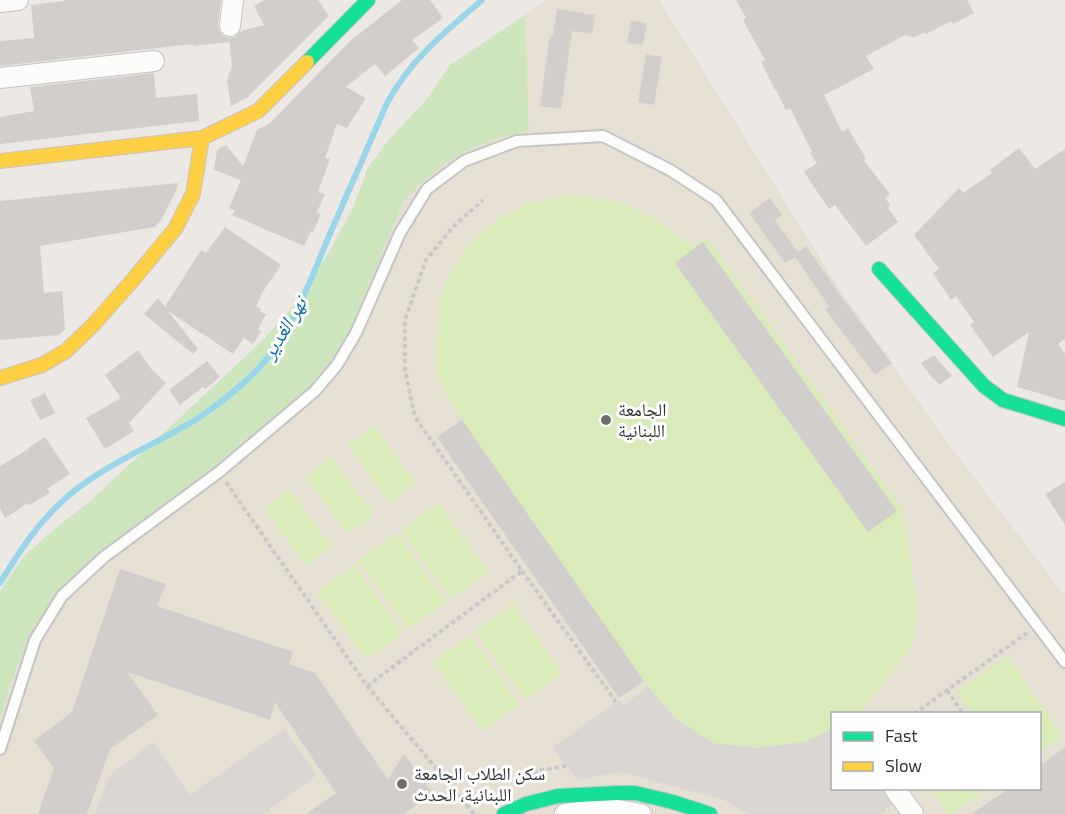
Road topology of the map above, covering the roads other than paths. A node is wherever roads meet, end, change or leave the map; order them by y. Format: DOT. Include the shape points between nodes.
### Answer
graph roads {
  1 [pos="18,0"];
  2 [pos="232,0"];
  3 [pos="368,0"];
  4 [pos="0,2"];
  5 [pos="230,26"];
  6 [pos="154,61"];
  7 [pos="0,78"];
  8 [pos="202,138"];
  9 [pos="0,161"];
  10 [pos="879,269"];
  11 [pos="0,378"];
  12 [pos="1065,419"];
  13 [pos="1065,662"];
  14 [pos="0,749"];
  15 [pos="895,790"];
  16 [pos="504,814"];
  17 [pos="565,814"];
  18 [pos="641,814"];
  19 [pos="710,814"];
  20 [pos="913,814"];
  1 -- 4 [label="street"];
  2 -- 5 [label="street"];
  3 -- 8 [label="street" via="258,111"];
  6 -- 7 [label="street"];
  8 -- 9 [label="street"];
  8 -- 11 [label="street" via="193,194 175,230 66,351 42,365"];
  10 -- 12 [label="street" via="992,393"];
  13 -- 14 [label="lane" via="716,200 670,170 603,136 518,141 464,161 427,189 400,233 356,333 315,391 219,472 104,557 62,596 35,640"];
  15 -- 20 [label="street"];
  16 -- 19 [label="street" via="558,796 618,793 673,802"];
  17 -- 18 [label="street" via="612,809"];
}
